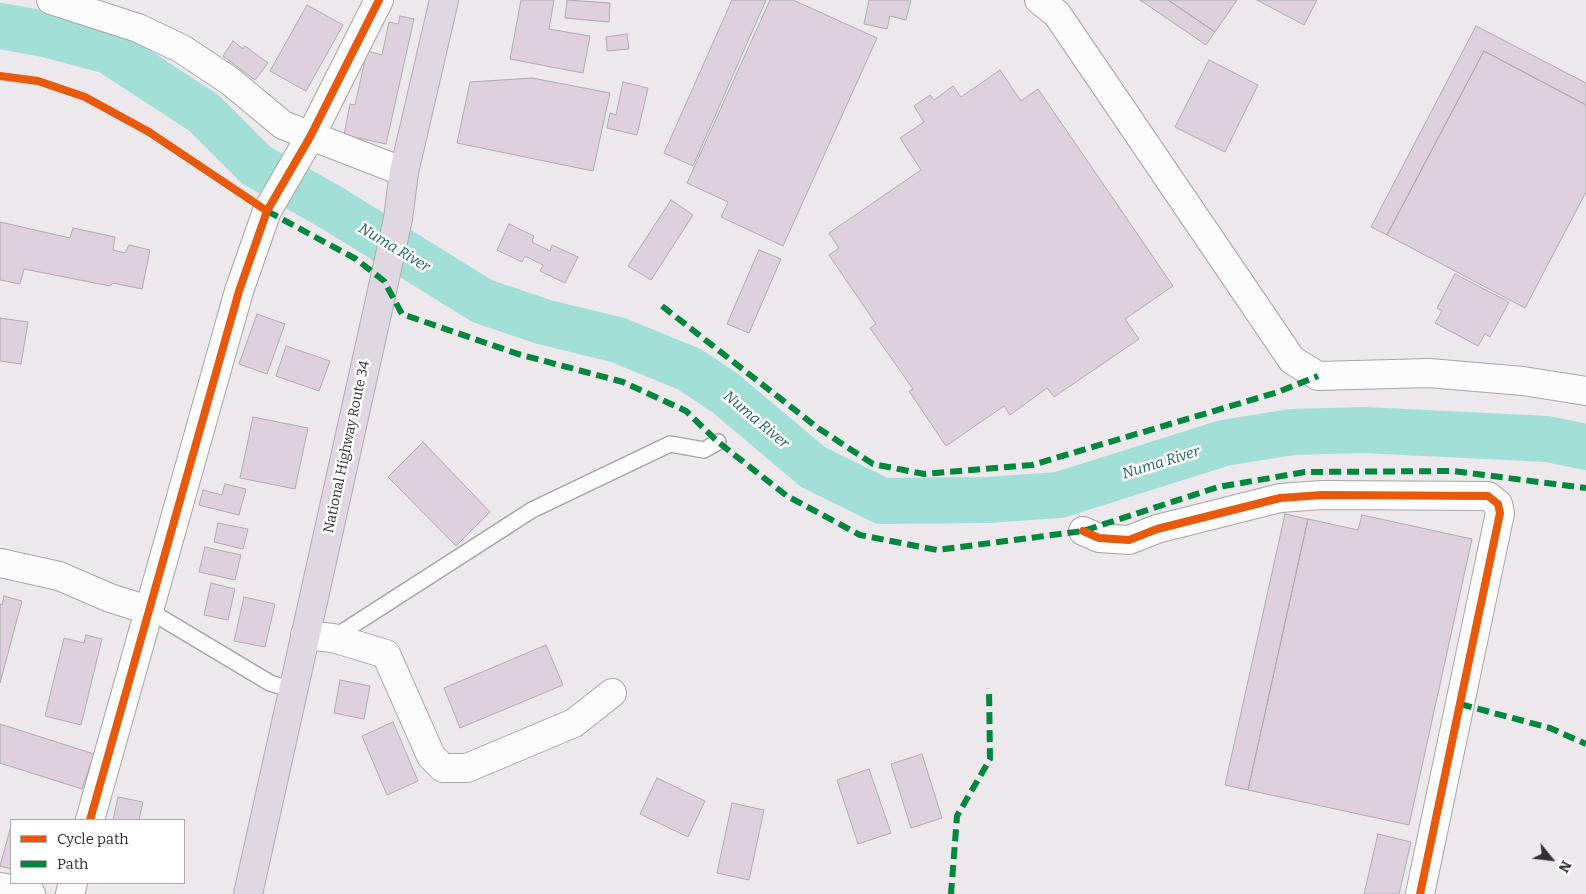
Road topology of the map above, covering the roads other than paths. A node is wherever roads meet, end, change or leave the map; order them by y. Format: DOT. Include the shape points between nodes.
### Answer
graph roads {
  1 [pos="51,0"];
  2 [pos="379,0"];
  3 [pos="444,0"];
  4 [pos="1039,0"];
  5 [pos="310,137"];
  6 [pos="404,172"];
  7 [pos="1586,391"];
  8 [pos="718,442"];
  9 [pos="1083,532"];
  10 [pos="0,563"];
  11 [pos="148,610"];
  12 [pos="305,635"];
  13 [pos="333,638"];
  14 [pos="293,690"];
  15 [pos="612,693"];
  16 [pos="90,819"];
  17 [pos="0,887"];
  18 [pos="31,894"];
  19 [pos="248,894"];
  20 [pos="1420,894"];
  1 -- 5 [label="street" via="138,28 182,49 230,81 283,125"];
  2 -- 5 [label="street"];
  3 -- 6 [label="highway, National Highway Route 34"];
  4 -- 7 [label="street" via="1057,14 1292,360 1318,376 1430,373 1523,381"];
  5 -- 6 [label="street"];
  5 -- 11 [label="street" via="267,211 239,291"];
  6 -- 12 [label="highway, National Highway Route 34" via="398,220"];
  8 -- 13 [label="lane" via="704,450 670,444 532,510"];
  9 -- 20 [label="street" via="1099,538 1129,540 1157,528 1280,498 1322,495 1488,496 1498,504 1500,513"];
  10 -- 11 [label="street" via="59,576"];
  11 -- 14 [label="lane" via="270,683"];
  11 -- 16 [label="street"];
  12 -- 13 [label="street"];
  12 -- 14 [label="highway, National Highway Route 34"];
  13 -- 15 [label="street" via="386,654 431,756 444,768 467,768 574,723"];
  14 -- 19 [label="highway, National Highway Route 34"];
  17 -- 18 [label="street"];
}
